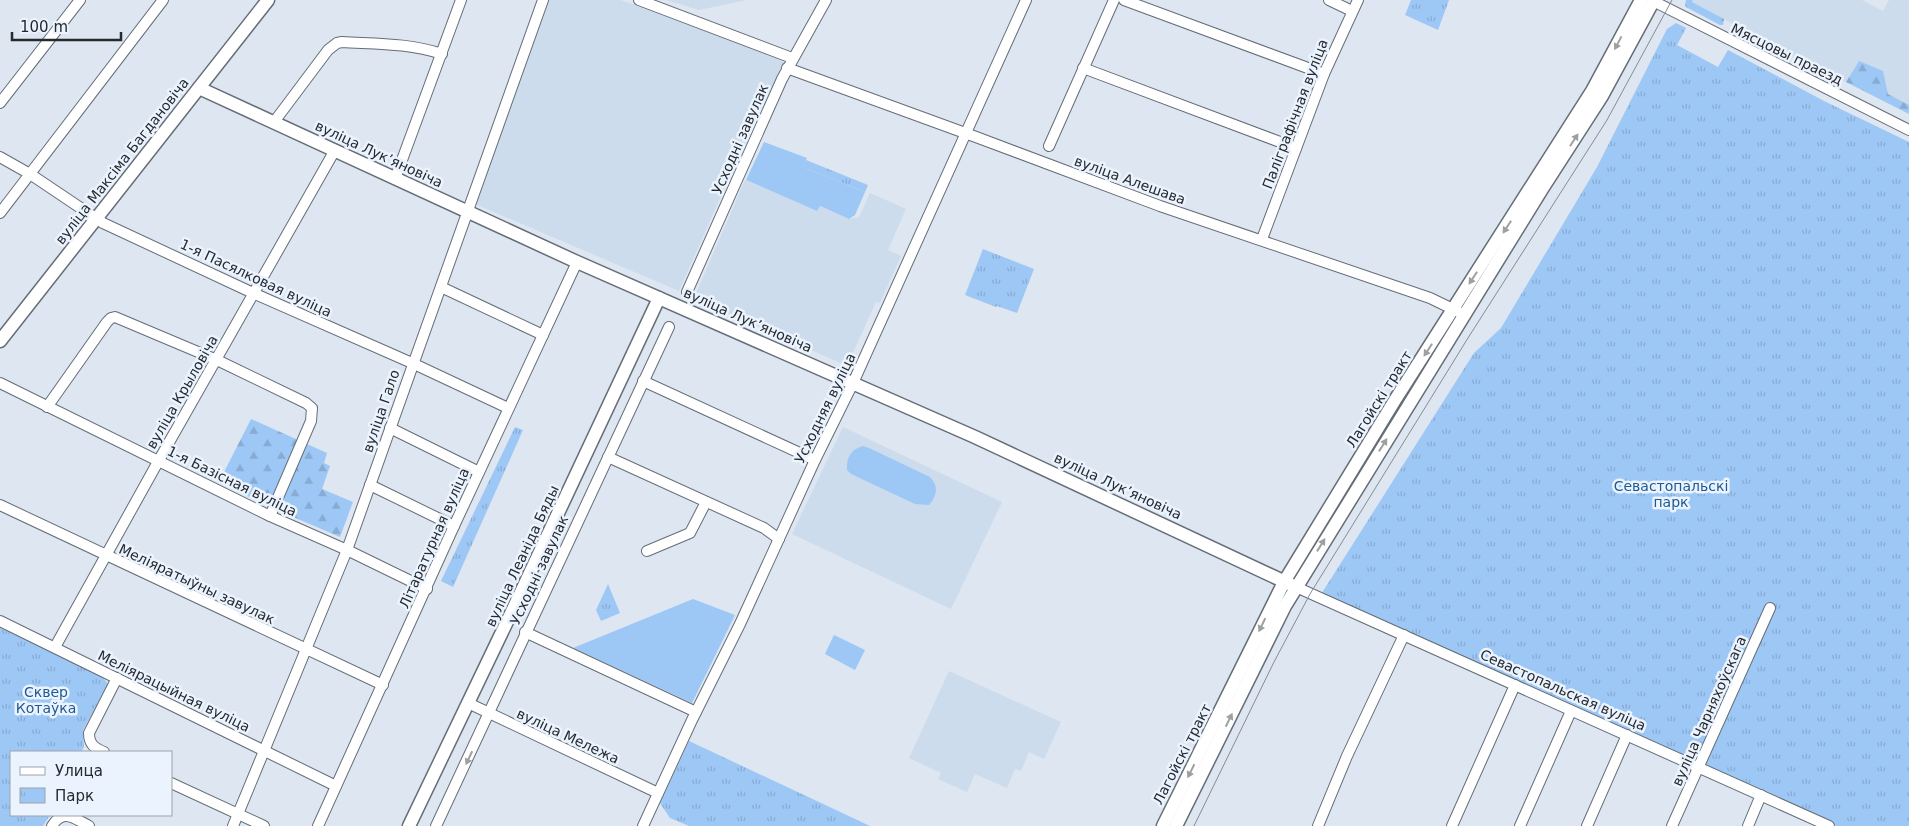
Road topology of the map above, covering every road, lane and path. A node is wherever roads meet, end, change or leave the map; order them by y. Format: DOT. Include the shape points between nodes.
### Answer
graph roads {
  1 [pos="80,0"];
  2 [pos="163,0"];
  3 [pos="268,0"];
  4 [pos="461,0"];
  5 [pos="543,0"];
  6 [pos="639,0"];
  7 [pos="826,0"];
  8 [pos="1026,0"];
  9 [pos="1114,0"];
  10 [pos="1124,0"];
  11 [pos="1330,0"];
  12 [pos="1358,0"];
  13 [pos="1650,0"];
  14 [pos="1352,11"];
  15 [pos="442,54"];
  16 [pos="792,58"];
  17 [pos="787,68"];
  18 [pos="1083,68"];
  19 [pos="1324,74"];
  20 [pos="199,88"];
  21 [pos="0,103"];
  22 [pos="274,122"];
  23 [pos="1909,130"];
  24 [pos="966,133"];
  25 [pos="1049,146"];
  26 [pos="1296,148"];
  27 [pos="335,150"];
  28 [pos="0,156"];
  29 [pos="30,174"];
  30 [pos="395,178"];
  31 [pos="467,210"];
  32 [pos="0,213"];
  33 [pos="96,218"];
  34 [pos="1262,239"];
  35 [pos="577,262"];
  36 [pos="441,287"];
  37 [pos="687,292"];
  38 [pos="254,293"];
  39 [pos="660,298"];
  40 [pos="1459,312"];
  41 [pos="668,328"];
  42 [pos="543,335"];
  43 [pos="0,341"];
  44 [pos="217,360"];
  45 [pos="412,363"];
  46 [pos="643,381"];
  47 [pos="0,383"];
  48 [pos="853,383"];
  49 [pos="47,407"];
  50 [pos="508,408"];
  51 [pos="390,428"];
  52 [pos="608,457"];
  53 [pos="159,460"];
  54 [pos="815,460"];
  55 [pos="479,472"];
  56 [pos="370,484"];
  57 [pos="706,502"];
  58 [pos="0,505"];
  59 [pos="270,516"];
  60 [pos="454,526"];
  61 [pos="779,539"];
  62 [pos="347,550"];
  63 [pos="647,551"];
  64 [pos="105,556"];
  65 [pos="1284,582"];
  66 [pos="1296,587"];
  67 [pos="426,589"];
  68 [pos="1770,608"];
  69 [pos="0,621"];
  70 [pos="525,632"];
  71 [pos="1404,635"];
  72 [pos="55,648"];
  73 [pos="306,650"];
  74 [pos="117,678"];
  75 [pos="383,685"];
  76 [pos="1515,686"];
  77 [pos="468,704"];
  78 [pos="1571,711"];
  79 [pos="696,712"];
  80 [pos="490,714"];
  81 [pos="1627,735"];
  82 [pos="264,750"];
  83 [pos="101,751"];
  84 [pos="1699,767"];
  85 [pos="172,783"];
  86 [pos="336,786"];
  87 [pos="658,793"];
  88 [pos="1761,795"];
  89 [pos="238,813"];
  90 [pos="62,816"];
  91 [pos="68,816"];
  92 [pos="52,826"];
  93 [pos="89,826"];
  94 [pos="233,826"];
  95 [pos="264,826"];
  96 [pos="318,826"];
  97 [pos="409,826"];
  98 [pos="436,826"];
  99 [pos="643,826"];
  100 [pos="1163,826"];
  101 [pos="1176,826"];
  102 [pos="1318,826"];
  103 [pos="1452,826"];
  104 [pos="1520,826"];
  105 [pos="1587,826"];
  106 [pos="1672,826"];
  107 [pos="1748,826"];
  108 [pos="1827,826"];
  1 -- 21 [label="street"];
  2 -- 29 [label="street"];
  3 -- 20 [label="main road, вуліца Максіма Багдановіча"];
  4 -- 15 [label="street"];
  5 -- 31 [label="street, вуліца Гало"];
  6 -- 16 [label="street"];
  7 -- 16 [label="street, Усходні завулак"];
  8 -- 24 [label="street, Усходняя вуліца"];
  9 -- 18 [label="street"];
  10 -- 19 [label="street"];
  11 -- 14 [label="street"];
  12 -- 14 [label="street, Паліграфічная вуліца"];
  13 -- 23 [label="street, Мясцовы праезд"];
  13 -- 40 [label="main road, Лагойскі тракт" via="1602,96"];
  14 -- 19 [label="street, Паліграфічная вуліца"];
  15 -- 22 [label="street" via="418,46 337,43 328,50"];
  15 -- 30 [label="street"];
  16 -- 17 [label="street, Усходні завулак"];
  17 -- 24 [label="street, вуліца Алешава"];
  17 -- 37 [label="street, Усходні завулак"];
  18 -- 25 [label="street"];
  18 -- 26 [label="street"];
  19 -- 26 [label="street, Паліграфічная вуліца"];
  20 -- 22 [label="main road, вуліца Лукʼяновіча"];
  20 -- 33 [label="main road, вуліца Максіма Багдановіча"];
  22 -- 27 [label="main road, вуліца Лукʼяновіча"];
  24 -- 34 [label="street, вуліца Алешава" via="1154,204"];
  24 -- 48 [label="street, Усходняя вуліца"];
  26 -- 34 [label="street, Паліграфічная вуліца"];
  27 -- 30 [label="main road, вуліца Лукʼяновіча"];
  27 -- 38 [label="street, вуліца Крыловіча"];
  28 -- 29 [label="street, 1-я Пасялковая вуліца"];
  29 -- 32 [label="street"];
  29 -- 33 [label="street, 1-я Пасялковая вуліца"];
  30 -- 31 [label="main road, вуліца Лукʼяновіча"];
  31 -- 35 [label="main road, вуліца Лукʼяновіча"];
  31 -- 36 [label="street, вуліца Гало"];
  33 -- 38 [label="street, 1-я Пасялковая вуліца"];
  33 -- 43 [label="main road, вуліца Максіма Багдановіча"];
  34 -- 40 [label="street, вуліца Алешава" via="1430,298"];
  35 -- 39 [label="main road, вуліца Лукʼяновіча"];
  35 -- 42 [label="street, Літаратурная вуліца"];
  36 -- 42 [label="street"];
  36 -- 45 [label="street, вуліца Гало"];
  38 -- 44 [label="street, вуліца Крыловіча"];
  38 -- 45 [label="street, 1-я Пасялковая вуліца"];
  39 -- 48 [label="main road, вуліца Лукʼяновіча"];
  39 -- 77 [label="main road, вуліца Леаніда Бяды"];
  40 -- 65 [label="main road, Лагойскі тракт, one-way"];
  66 -- 40 [label="main road, Лагойскі тракт, one-way"];
  41 -- 46 [label="street, Усходні завулак"];
  42 -- 50 [label="street, Літаратурная вуліца"];
  44 -- 49 [label="street" via="111,318"];
  44 -- 53 [label="street, вуліца Крыловіча"];
  44 -- 59 [label="street" via="312,408 311,421"];
  45 -- 50 [label="street, 1-я Пасялковая вуліца"];
  45 -- 51 [label="street, вуліца Гало"];
  46 -- 52 [label="street, Усходні завулак"];
  46 -- 54 [label="street"];
  47 -- 49 [label="street, 1-я Базісная вуліца"];
  48 -- 54 [label="street, Усходняя вуліца"];
  48 -- 65 [label="main road, вуліца Лукʼяновіча" via="1039,466"];
  49 -- 53 [label="street, 1-я Базісная вуліца"];
  50 -- 55 [label="street, Літаратурная вуліца"];
  51 -- 55 [label="street"];
  51 -- 56 [label="street, вуліца Гало"];
  52 -- 57 [label="street"];
  52 -- 70 [label="street, Усходні завулак"];
  53 -- 59 [label="street, 1-я Базісная вуліца"];
  53 -- 64 [label="street, вуліца Крыловіча"];
  54 -- 61 [label="street, Усходняя вуліца"];
  55 -- 60 [label="street, Літаратурная вуліца"];
  56 -- 60 [label="street"];
  56 -- 62 [label="street, вуліца Гало"];
  57 -- 61 [label="street" via="764,528"];
  57 -- 63 [label="street" via="690,533"];
  58 -- 64 [label="street, Меліяратыўны завулак"];
  59 -- 62 [label="street, 1-я Базісная вуліца"];
  60 -- 67 [label="street, Літаратурная вуліца"];
  61 -- 79 [label="street, Усходняя вуліца"];
  62 -- 67 [label="street, 1-я Базісная вуліца"];
  62 -- 73 [label="street, вуліца Гало"];
  64 -- 72 [label="street, вуліца Крыловіча"];
  64 -- 73 [label="street, Меліяратыўны завулак"];
  65 -- 66 [label="main road, Севастопальская вуліца"];
  65 -- 100 [label="main road, Лагойскі тракт, one-way"];
  66 -- 71 [label="street, Севастопальская вуліца"];
  101 -- 66 [label="main road, Лагойскі тракт, one-way"];
  67 -- 75 [label="street, Літаратурная вуліца"];
  68 -- 84 [label="street, вуліца Чарняхоўскага"];
  69 -- 72 [label="street, Меліярацыйная вуліца"];
  70 -- 79 [label="street"];
  70 -- 80 [label="street, Усходні завулак"];
  71 -- 76 [label="street, Севастопальская вуліца"];
  71 -- 102 [label="street"];
  72 -- 74 [label="street, Меліярацыйная вуліца"];
  73 -- 75 [label="street, Меліяратыўны завулак"];
  73 -- 82 [label="street, вуліца Гало"];
  74 -- 82 [label="street, Меліярацыйная вуліца"];
  74 -- 83 [label="street" via="89,733 90,743"];
  75 -- 86 [label="street, Літаратурная вуліца"];
  76 -- 78 [label="street, Севастопальская вуліца"];
  76 -- 103 [label="street"];
  77 -- 80 [label="street, вуліца Мележа"];
  77 -- 97 [label="main road, вуліца Леаніда Бяды"];
  78 -- 81 [label="street, Севастопальская вуліца"];
  78 -- 104 [label="street"];
  79 -- 87 [label="street, Усходняя вуліца"];
  80 -- 87 [label="street, вуліца Мележа"];
  80 -- 98 [label="street, Усходні завулак, one-way"];
  81 -- 84 [label="street, Севастопальская вуліца"];
  81 -- 105 [label="street"];
  82 -- 86 [label="street, Меліярацыйная вуліца"];
  82 -- 89 [label="street, вуліца Гало"];
  84 -- 88 [label="street, Севастопальская вуліца"];
  84 -- 106 [label="street, вуліца Чарняхоўскага"];
  85 -- 89 [label="street"];
  86 -- 96 [label="street, Літаратурная вуліца"];
  87 -- 99 [label="street, Усходняя вуліца"];
  88 -- 107 [label="street"];
  88 -- 108 [label="street, Севастопальская вуліца"];
  89 -- 94 [label="street, вуліца Гало"];
  89 -- 95 [label="street"];
  90 -- 92 [label="street"];
  91 -- 93 [label="street"];
}
